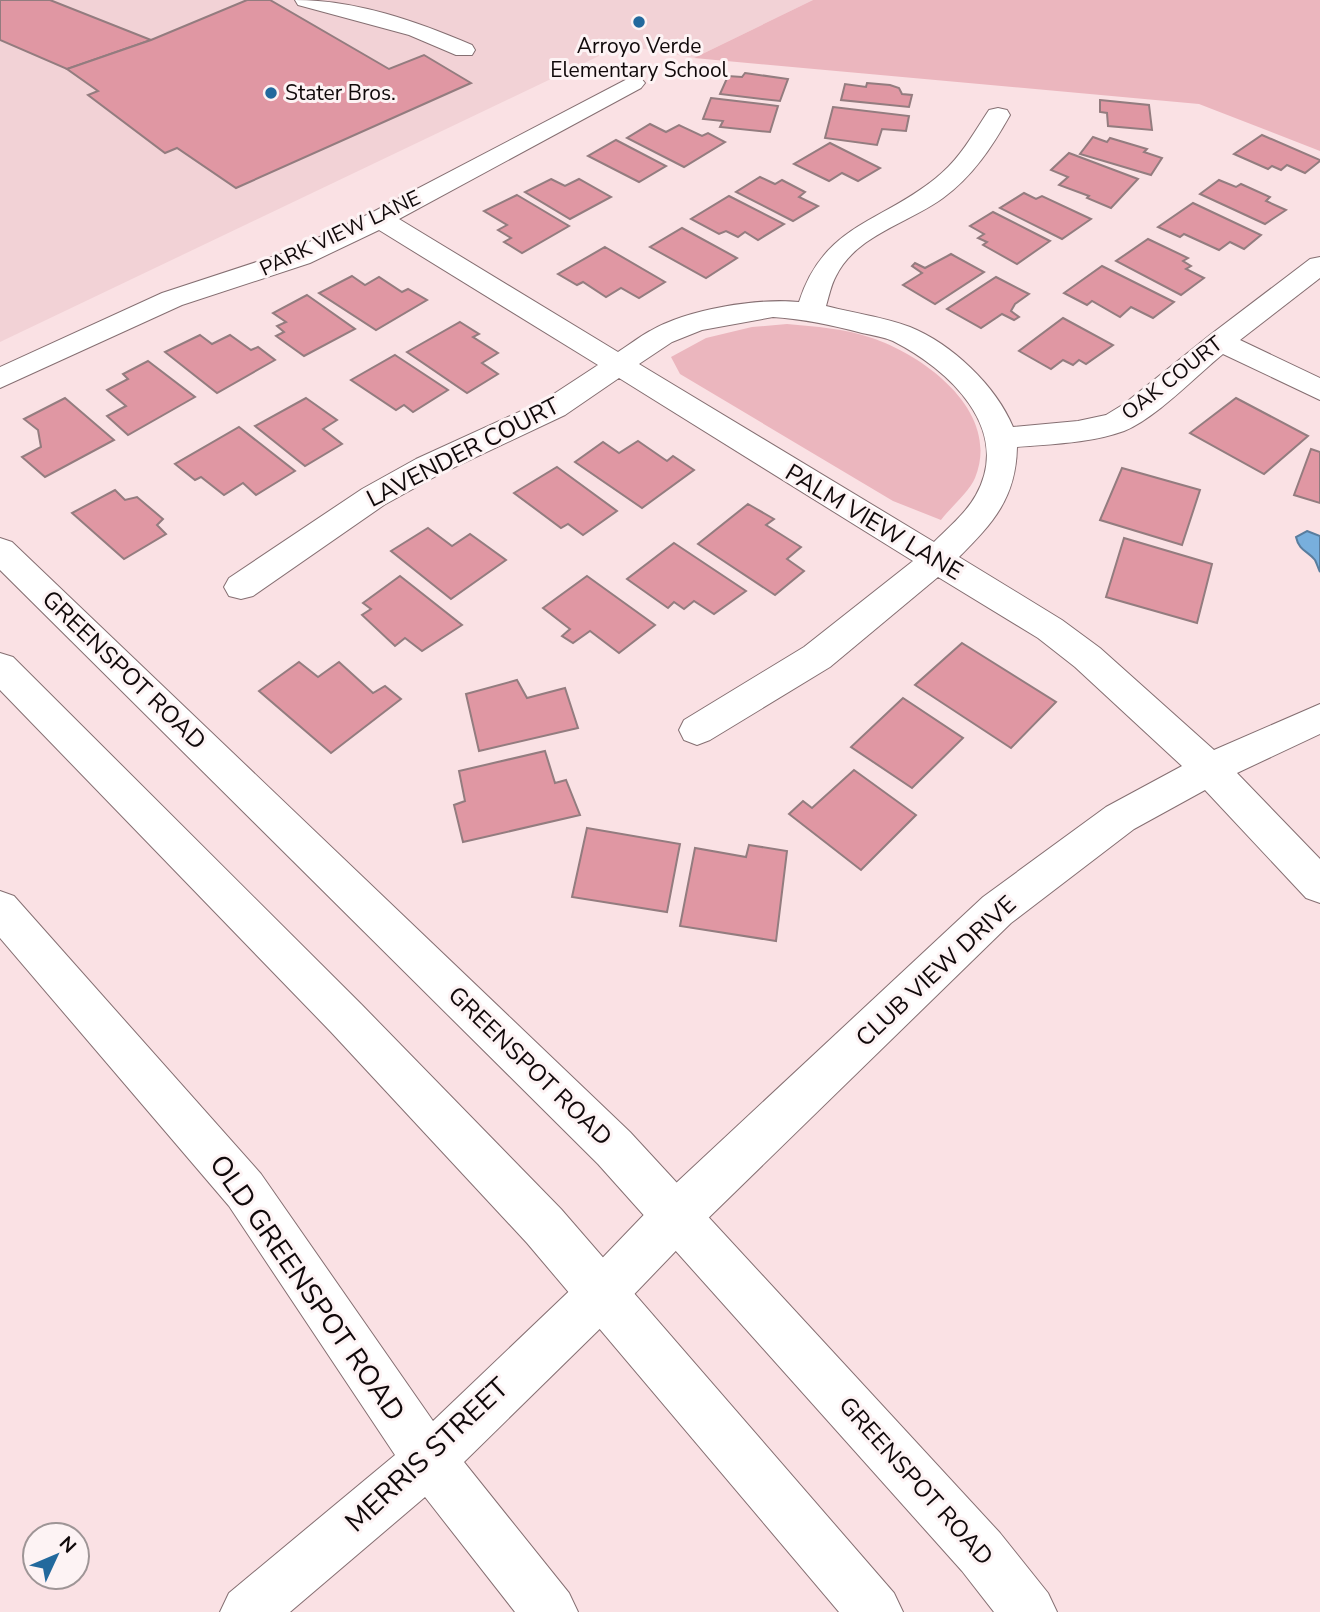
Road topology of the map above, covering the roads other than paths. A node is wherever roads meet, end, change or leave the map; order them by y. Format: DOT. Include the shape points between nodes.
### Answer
graph roads {
  1 [pos="306,0"];
  2 [pos="464,50"];
  3 [pos="633,83"];
  4 [pos="998,115"];
  5 [pos="380,219"];
  6 [pos="1320,265"];
  7 [pos="810,312"];
  8 [pos="1220,341"];
  9 [pos="617,366"];
  10 [pos="0,379"];
  11 [pos="1320,390"];
  12 [pos="1002,438"];
  13 [pos="0,550"];
  14 [pos="936,560"];
  15 [pos="241,587"];
  16 [pos="0,667"];
  17 [pos="1320,718"];
  18 [pos="697,730"];
  19 [pos="1209,769"];
  20 [pos="1320,886"];
  21 [pos="0,909"];
  22 [pos="677,1215"];
  23 [pos="602,1293"];
  24 [pos="429,1460"];
  25 [pos="248,1612"];
  26 [pos="550,1612"];
  27 [pos="875,1612"];
  28 [pos="1028,1612"];
  1 -- 2 [label="street" via="418,30"];
  3 -- 5 [label="street, PARK VIEW LANE"];
  4 -- 7 [label="street" via="972,159 944,186 842,250 824,271"];
  5 -- 9 [label="street, PALM VIEW LANE"];
  5 -- 10 [label="street, PARK VIEW LANE" via="300,257 172,299"];
  6 -- 8 [label="street, OAK COURT"];
  7 -- 9 [label="street, LAVENDER COURT" via="773,308 695,323 662,337"];
  7 -- 12 [label="street, LAVENDER COURT" via="901,334 937,356 970,383 990,408"];
  8 -- 11 [label="street"];
  8 -- 12 [label="street, OAK COURT" via="1115,423"];
  9 -- 14 [label="street, PALM VIEW LANE"];
  9 -- 15 [label="street, LAVENDER COURT" via="554,408 426,467 373,497"];
  12 -- 14 [label="street" via="1001,468 993,495 977,519"];
  13 -- 22 [label="street, GREENSPOT ROAD" via="614,1148"];
  14 -- 18 [label="street" via="817,657"];
  14 -- 19 [label="street, PALM VIEW LANE" via="1097,662"];
  16 -- 23 [label="street" via="355,1027"];
  17 -- 19 [label="street, CLUB VIEW DRIVE"];
  19 -- 20 [label="street, PALM VIEW LANE"];
  19 -- 22 [label="street, CLUB VIEW DRIVE" via="1120,818 997,910"];
  21 -- 24 [label="street, OLD GREENSPOT ROAD" via="245,1191"];
  22 -- 23 [label="street, CLUB VIEW DRIVE"];
  22 -- 28 [label="street, GREENSPOT ROAD" via="981,1552"];
  23 -- 24 [label="street, MERRIS STREET"];
  23 -- 27 [label="street"];
  24 -- 25 [label="street, MERRIS STREET"];
  24 -- 26 [label="street, OLD GREENSPOT ROAD"];
}
